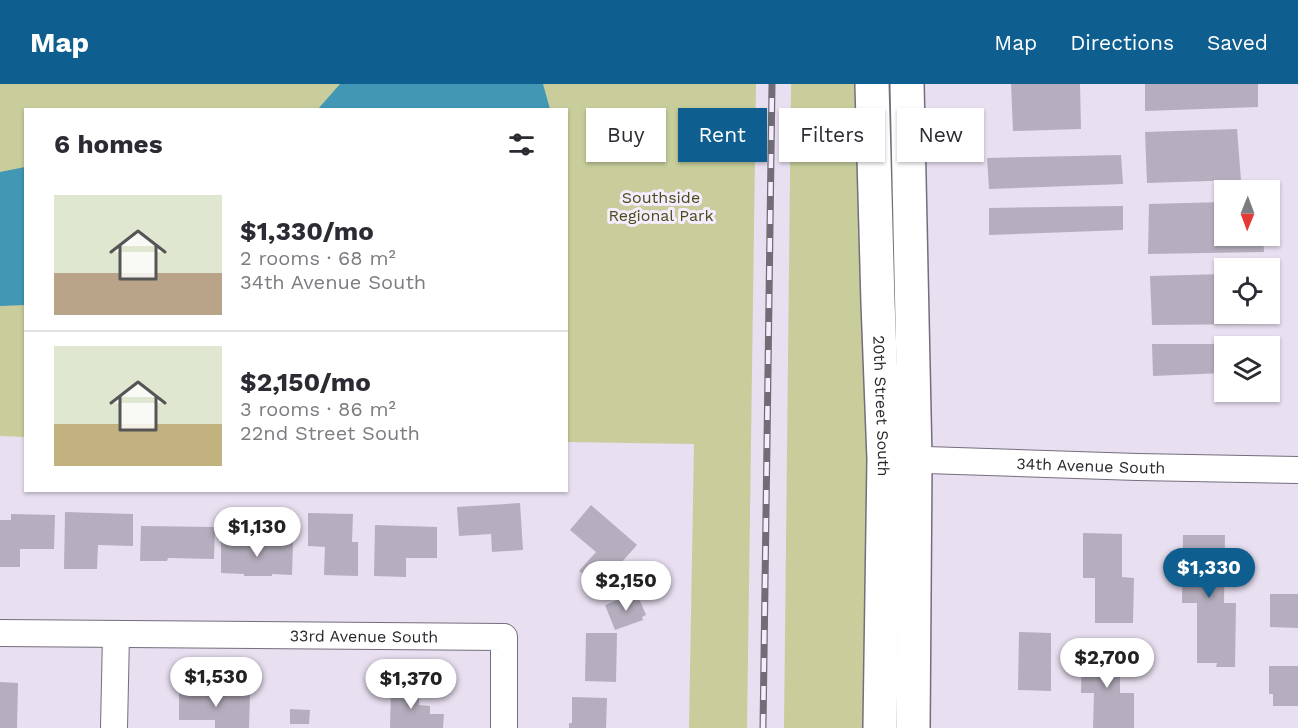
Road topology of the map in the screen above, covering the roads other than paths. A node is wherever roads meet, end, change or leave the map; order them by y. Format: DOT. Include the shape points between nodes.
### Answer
graph roads {
  1 [pos="872,84"];
  2 [pos="907,84"];
  3 [pos="900,459"];
  4 [pos="1298,470"];
  5 [pos="0,633"];
  6 [pos="116,635"];
  7 [pos="114,728"];
  8 [pos="504,728"];
  9 [pos="880,728"];
  10 [pos="913,728"];
  1 -- 3 [label="street, 20th Street South" via="877,280"];
  2 -- 3 [label="street, 20th Street South"];
  3 -- 4 [label="street, 34th Avenue South"];
  3 -- 9 [label="street, 20th Street South"];
  3 -- 10 [label="street, 20th Street South"];
  5 -- 6 [label="street, 33rd Avenue South"];
  6 -- 7 [label="street"];
  6 -- 8 [label="street, 33rd Avenue South" via="504,637"];
}
